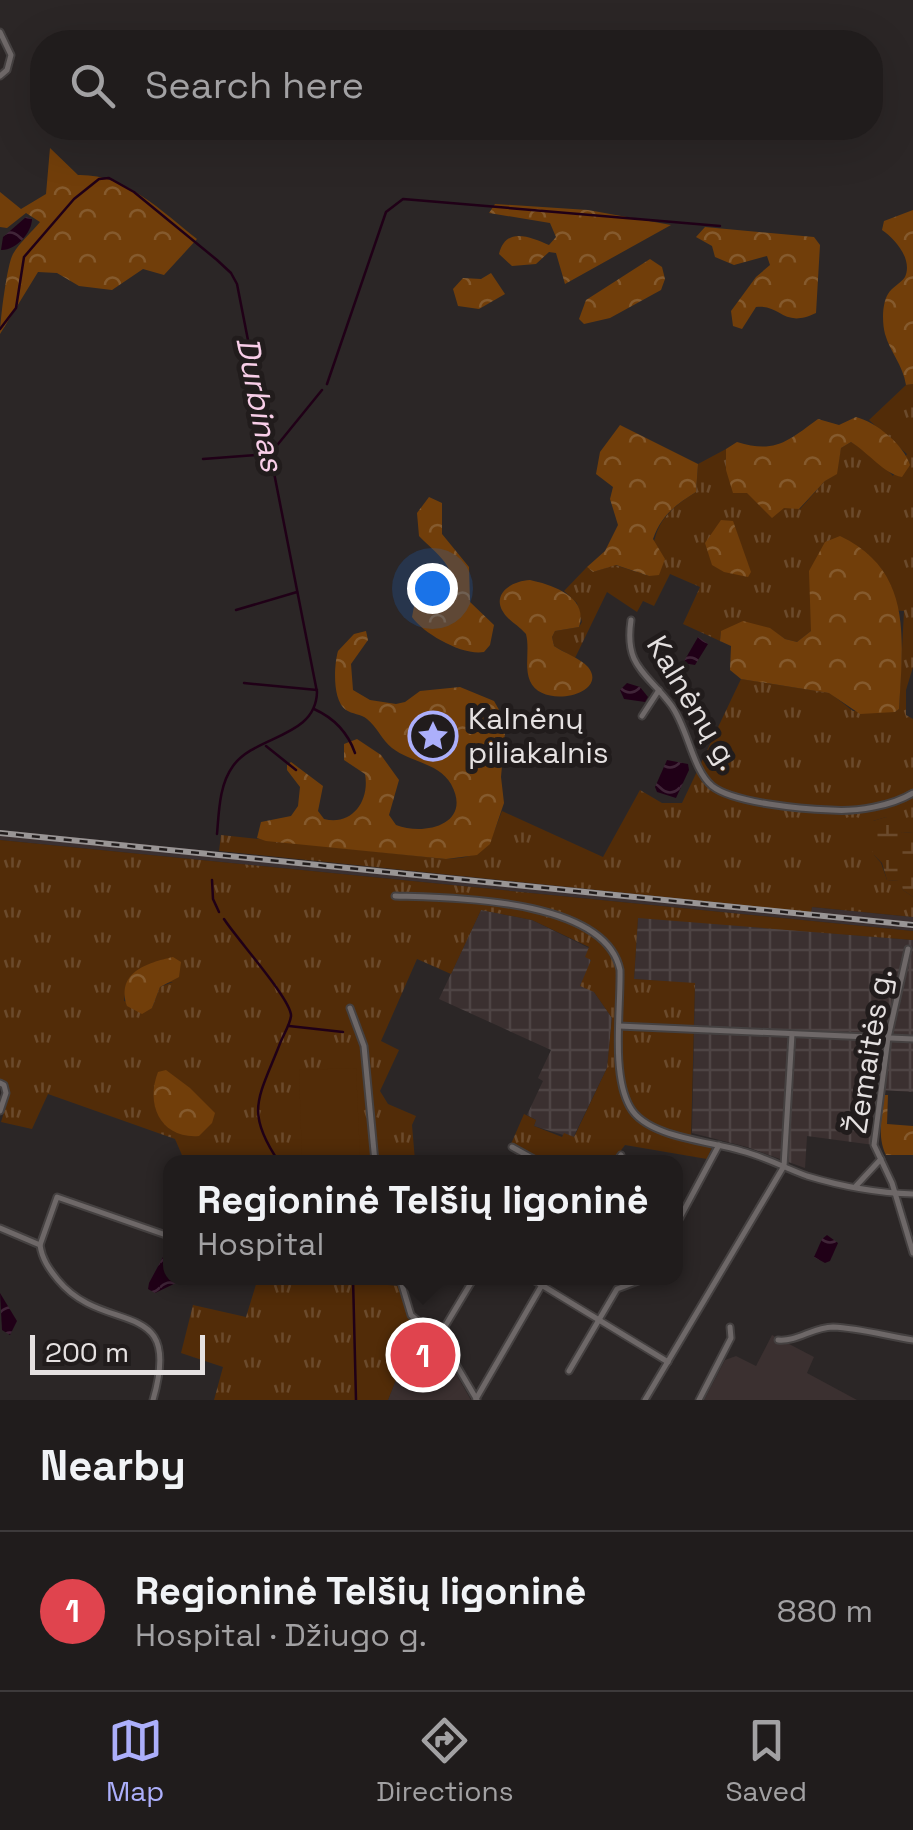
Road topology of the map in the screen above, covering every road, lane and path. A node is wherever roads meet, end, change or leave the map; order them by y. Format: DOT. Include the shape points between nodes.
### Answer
graph roads {
  1 [pos="0,32"];
  2 [pos="0,76"];
  3 [pos="631,620"];
  4 [pos="659,690"];
  5 [pos="642,716"];
  6 [pos="913,793"];
  7 [pos="394,896"];
  8 [pos="908,950"];
  9 [pos="350,1008"];
  10 [pos="619,1026"];
  11 [pos="792,1034"];
  12 [pos="888,1038"];
  13 [pos="913,1039"];
  14 [pos="3,1085"];
  15 [pos="0,1111"];
  16 [pos="719,1145"];
  17 [pos="512,1147"];
  18 [pos="374,1155"];
  19 [pos="527,1155"];
  20 [pos="880,1159"];
  21 [pos="784,1166"];
  22 [pos="856,1186"];
  23 [pos="896,1194"];
  24 [pos="913,1194"];
  25 [pos="683,1212"];
  26 [pos="0,1228"];
  27 [pos="163,1234"];
  28 [pos="40,1245"];
  29 [pos="913,1253"];
  30 [pos="402,1285"];
  31 [pos="470,1285"];
  32 [pos="542,1285"];
  33 [pos="628,1285"];
  34 [pos="599,1319"];
  35 [pos="730,1326"];
  36 [pos="438,1338"];
  37 [pos="778,1340"];
  38 [pos="913,1340"];
  39 [pos="669,1362"];
  40 [pos="569,1371"];
  41 [pos="154,1400"];
  42 [pos="476,1400"];
  43 [pos="645,1400"];
  44 [pos="698,1400"];
  1 -- 2 [label="street" via="11,55"];
  3 -- 4 [label="street, Kalnėnų g." via="630,652"];
  4 -- 5 [label="street"];
  4 -- 6 [label="street, Kalnėnų g." via="686,728 703,776 729,795 834,811"];
  7 -- 10 [label="street" via="569,918 618,958"];
  8 -- 12 [label="street, Žemaitės g."];
  9 -- 18 [label="street" via="364,1046"];
  10 -- 11 [label="street"];
  10 -- 16 [label="street" via="624,1090 634,1114 668,1132"];
  11 -- 12 [label="street"];
  11 -- 21 [label="street"];
  12 -- 13 [label="street"];
  12 -- 20 [label="street, Žemaitės g." via="874,1145"];
  14 -- 15 [label="street"];
  16 -- 21 [label="street"];
  16 -- 25 [label="street"];
  17 -- 19 [label="street"];
  20 -- 22 [label="street, Žemaitės g."];
  20 -- 23 [label="street, Žemaitės g."];
  21 -- 22 [label="street"];
  21 -- 39 [label="street"];
  22 -- 23 [label="street"];
  23 -- 24 [label="street"];
  23 -- 29 [label="street, Žemaitės g."];
  26 -- 28 [label="street"];
  27 -- 28 [label="street" via="58,1197"];
  28 -- 41 [label="street" via="51,1271 76,1298 148,1327 157,1337 161,1370"];
  30 -- 36 [label="street" via="412,1316"];
  31 -- 36 [label="street"];
  32 -- 34 [label="street"];
  32 -- 42 [label="street"];
  33 -- 34 [label="street" via="617,1289"];
  34 -- 39 [label="street"];
  34 -- 40 [label="street"];
  35 -- 44 [label="street" via="732,1338"];
  36 -- 42 [label="street"];
  37 -- 38 [label="street" via="834,1328"];
  39 -- 43 [label="street"];
}
